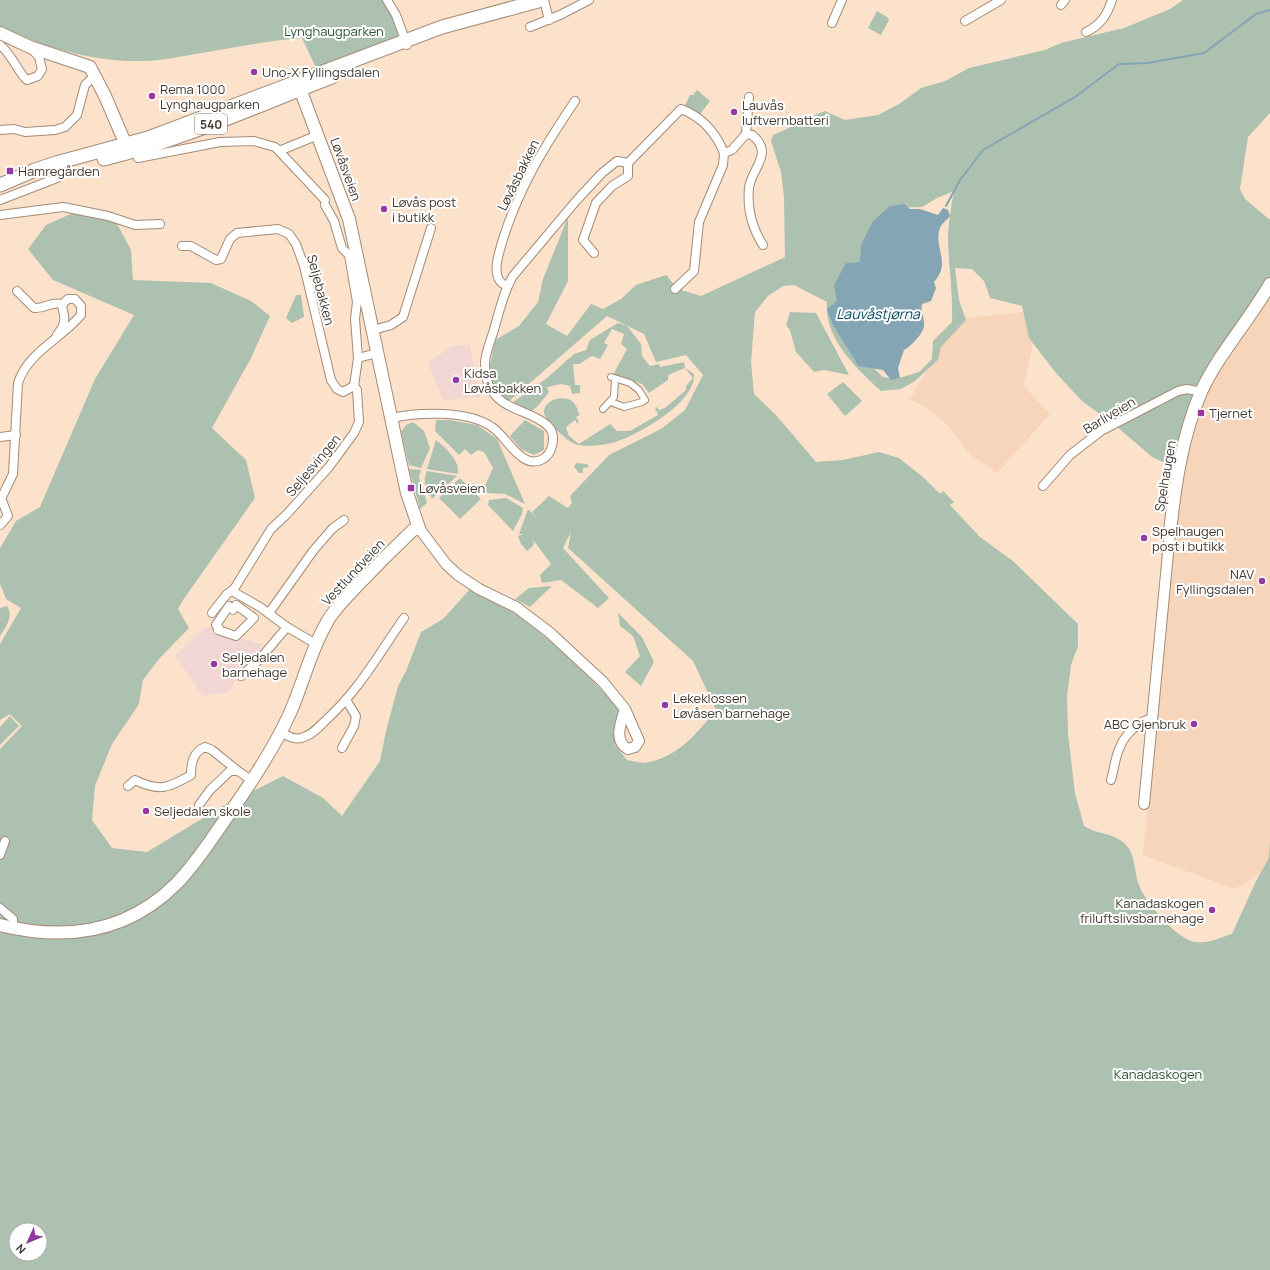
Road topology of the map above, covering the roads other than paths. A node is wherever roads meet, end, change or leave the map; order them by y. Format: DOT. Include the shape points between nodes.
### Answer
graph roads {
  1 [pos="387,0"];
  2 [pos="543,0"];
  3 [pos="589,0"];
  4 [pos="842,0"];
  5 [pos="1001,0"];
  6 [pos="1112,0"];
  7 [pos="549,20"];
  8 [pos="965,21"];
  9 [pos="832,23"];
  10 [pos="530,27"];
  11 [pos="1086,32"];
  12 [pos="0,33"];
  13 [pos="406,43"];
  14 [pos="0,45"];
  15 [pos="30,47"];
  16 [pos="96,75"];
  17 [pos="297,88"];
  18 [pos="749,97"];
  19 [pos="575,101"];
  20 [pos="0,130"];
  21 [pos="746,134"];
  22 [pos="318,135"];
  23 [pos="279,151"];
  24 [pos="131,152"];
  25 [pos="724,153"];
  26 [pos="628,163"];
  27 [pos="57,178"];
  28 [pos="0,185"];
  29 [pos="0,192"];
  30 [pos="0,200"];
  31 [pos="0,215"];
  32 [pos="160,224"];
  33 [pos="431,228"];
  34 [pos="762,245"];
  35 [pos="182,246"];
  36 [pos="594,253"];
  37 [pos="1270,284"];
  38 [pos="507,286"];
  39 [pos="675,289"];
  40 [pos="17,291"];
  41 [pos="62,304"];
  42 [pos="373,330"];
  43 [pos="57,336"];
  44 [pos="377,353"];
  45 [pos="358,358"];
  46 [pos="354,386"];
  47 [pos="1202,392"];
  48 [pos="611,402"];
  49 [pos="603,410"];
  50 [pos="391,418"];
  51 [pos="16,435"];
  52 [pos="0,437"];
  53 [pos="1043,486"];
  54 [pos="1,500"];
  55 [pos="344,520"];
  56 [pos="0,525"];
  57 [pos="419,528"];
  58 [pos="1170,532"];
  59 [pos="232,590"];
  60 [pos="212,612"];
  61 [pos="269,613"];
  62 [pos="254,618"];
  63 [pos="404,618"];
  64 [pos="287,627"];
  65 [pos="316,644"];
  66 [pos="241,676"];
  67 [pos="346,700"];
  68 [pos="625,709"];
  69 [pos="1152,719"];
  70 [pos="281,732"];
  71 [pos="342,748"];
  72 [pos="238,771"];
  73 [pos="252,780"];
  74 [pos="1111,780"];
  75 [pos="128,786"];
  76 [pos="1144,804"];
  77 [pos="199,805"];
  78 [pos="5,841"];
  79 [pos="0,855"];
  80 [pos="0,908"];
  81 [pos="0,925"];
  82 [pos="13,928"];
  1 -- 13 [label="street" via="396,15"];
  2 -- 7 [label="street"];
  2 -- 13 [label="main road, 540" via="442,27"];
  3 -- 7 [label="street"];
  4 -- 9 [label="street"];
  5 -- 8 [label="street"];
  6 -- 11 [label="street" via="1102,21"];
  7 -- 10 [label="street"];
  12 -- 15 [label="main road"];
  13 -- 17 [label="main road, 540"];
  14 -- 15 [label="street" via="27,80 38,76 42,68 39,57"];
  15 -- 16 [label="main road" via="90,67"];
  16 -- 20 [label="street" via="85,85 77,116 65,127 25,132 14,129"];
  16 -- 24 [label="main road"];
  17 -- 22 [label="main road, Løvåsveien"];
  17 -- 24 [label="main road, 540" via="148,138"];
  18 -- 21 [label="street"];
  19 -- 38 [label="street, Løvåsbakken" via="535,163 514,206 498,256 497,272 500,281"];
  21 -- 25 [label="street" via="732,150"];
  21 -- 34 [label="street" via="756,138 761,146 762,155 750,180 749,196 751,221"];
  22 -- 23 [label="street, Løvåsveien"];
  22 -- 42 [label="main road, Løvåsveien" via="349,218"];
  23 -- 24 [label="street" via="254,141 220,142 156,155"];
  23 -- 45 [label="street" via="325,202 342,248 349,255 357,302 355,319"];
  24 -- 28 [label="main road, 540" via="35,170"];
  24 -- 29 [label="main road, 540" via="37,177"];
  25 -- 26 [label="street" via="711,130 681,109"];
  25 -- 39 [label="street" via="723,165 699,222 694,271"];
  26 -- 36 [label="street" via="628,176 612,186 593,208 583,240"];
  26 -- 38 [label="street" via="617,161 596,179"];
  27 -- 30 [label="street"];
  31 -- 32 [label="street" via="63,207 108,216 135,225"];
  33 -- 42 [label="street" via="403,318 391,325"];
  35 -- 46 [label="street, Seljebakken" via="191,246 216,260 223,256 230,238 237,233 278,229 289,234 296,244 304,266 331,380 337,389 343,392"];
  37 -- 47 [label="main road, Spelhaugen"];
  38 -- 50 [label="street" via="487,355 487,381 500,400 550,428 552,446 546,456 535,462 525,460 515,452 508,440 492,427 467,417 443,415"];
  40 -- 41 [label="street" via="34,308 42,308 55,302"];
  41 -- 43 [label="street" via="64,323"];
  41 -- 43 [label="street" via="68,299 75,299 82,311 71,325"];
  42 -- 44 [label="main road, Løvåsveien"];
  43 -- 51 [label="street" via="21,375 18,383"];
  44 -- 45 [label="street"];
  44 -- 50 [label="main road, Løvåsveien"];
  45 -- 46 [label="street, Seljesvingen"];
  46 -- 59 [label="street, Seljesvingen" via="357,390 359,422 354,432 329,467 271,529"];
  47 -- 53 [label="street, Barliveien" via="1187,389 1178,391 1101,431 1070,456"];
  47 -- 58 [label="main road, Spelhaugen" via="1181,456"];
  48 -- 48 [label="street" via="624,407 644,401 639,390 630,383 613,379 615,393"];
  48 -- 49 [label="street"];
  50 -- 57 [label="main road, Løvåsveien" via="407,493"];
  51 -- 52 [label="street"];
  51 -- 54 [label="street" via="13,474"];
  54 -- 56 [label="street" via="8,516"];
  55 -- 61 [label="street" via="332,529 313,551"];
  57 -- 65 [label="main road, Vestlundveien" via="403,539 342,601 326,622"];
  57 -- 68 [label="street, Løvåsveien" via="446,564 479,589 516,607 549,632 603,682"];
  58 -- 69 [label="street, Spelhaugen"];
  59 -- 60 [label="street, Seljesvingen"];
  59 -- 61 [label="street"];
  61 -- 64 [label="street"];
  62 -- 62 [label="street" via="236,636 218,630 216,625 229,606 233,610 236,605"];
  63 -- 67 [label="street" via="372,668"];
  64 -- 65 [label="street"];
  64 -- 66 [label="street" via="256,663"];
  65 -- 70 [label="main road, Vestlundveien"];
  67 -- 70 [label="street" via="308,735 293,738"];
  67 -- 71 [label="street" via="356,716 354,726"];
  69 -- 74 [label="street" via="1136,726 1122,742"];
  69 -- 76 [label="street, Spelhaugen"];
  70 -- 73 [label="main road, Vestlundveien"];
  72 -- 73 [label="street"];
  72 -- 75 [label="street" via="205,747 194,756 191,775 176,784 163,788 149,787 135,780"];
  72 -- 77 [label="street" via="230,771 224,776"];
  73 -- 82 [label="main road, Vestlundveien" via="188,870 163,896 149,906 122,921 86,931 48,934"];
  78 -- 79 [label="street"];
  80 -- 82 [label="street" via="13,919"];
  81 -- 82 [label="main road, Vestlundveien"];
}
